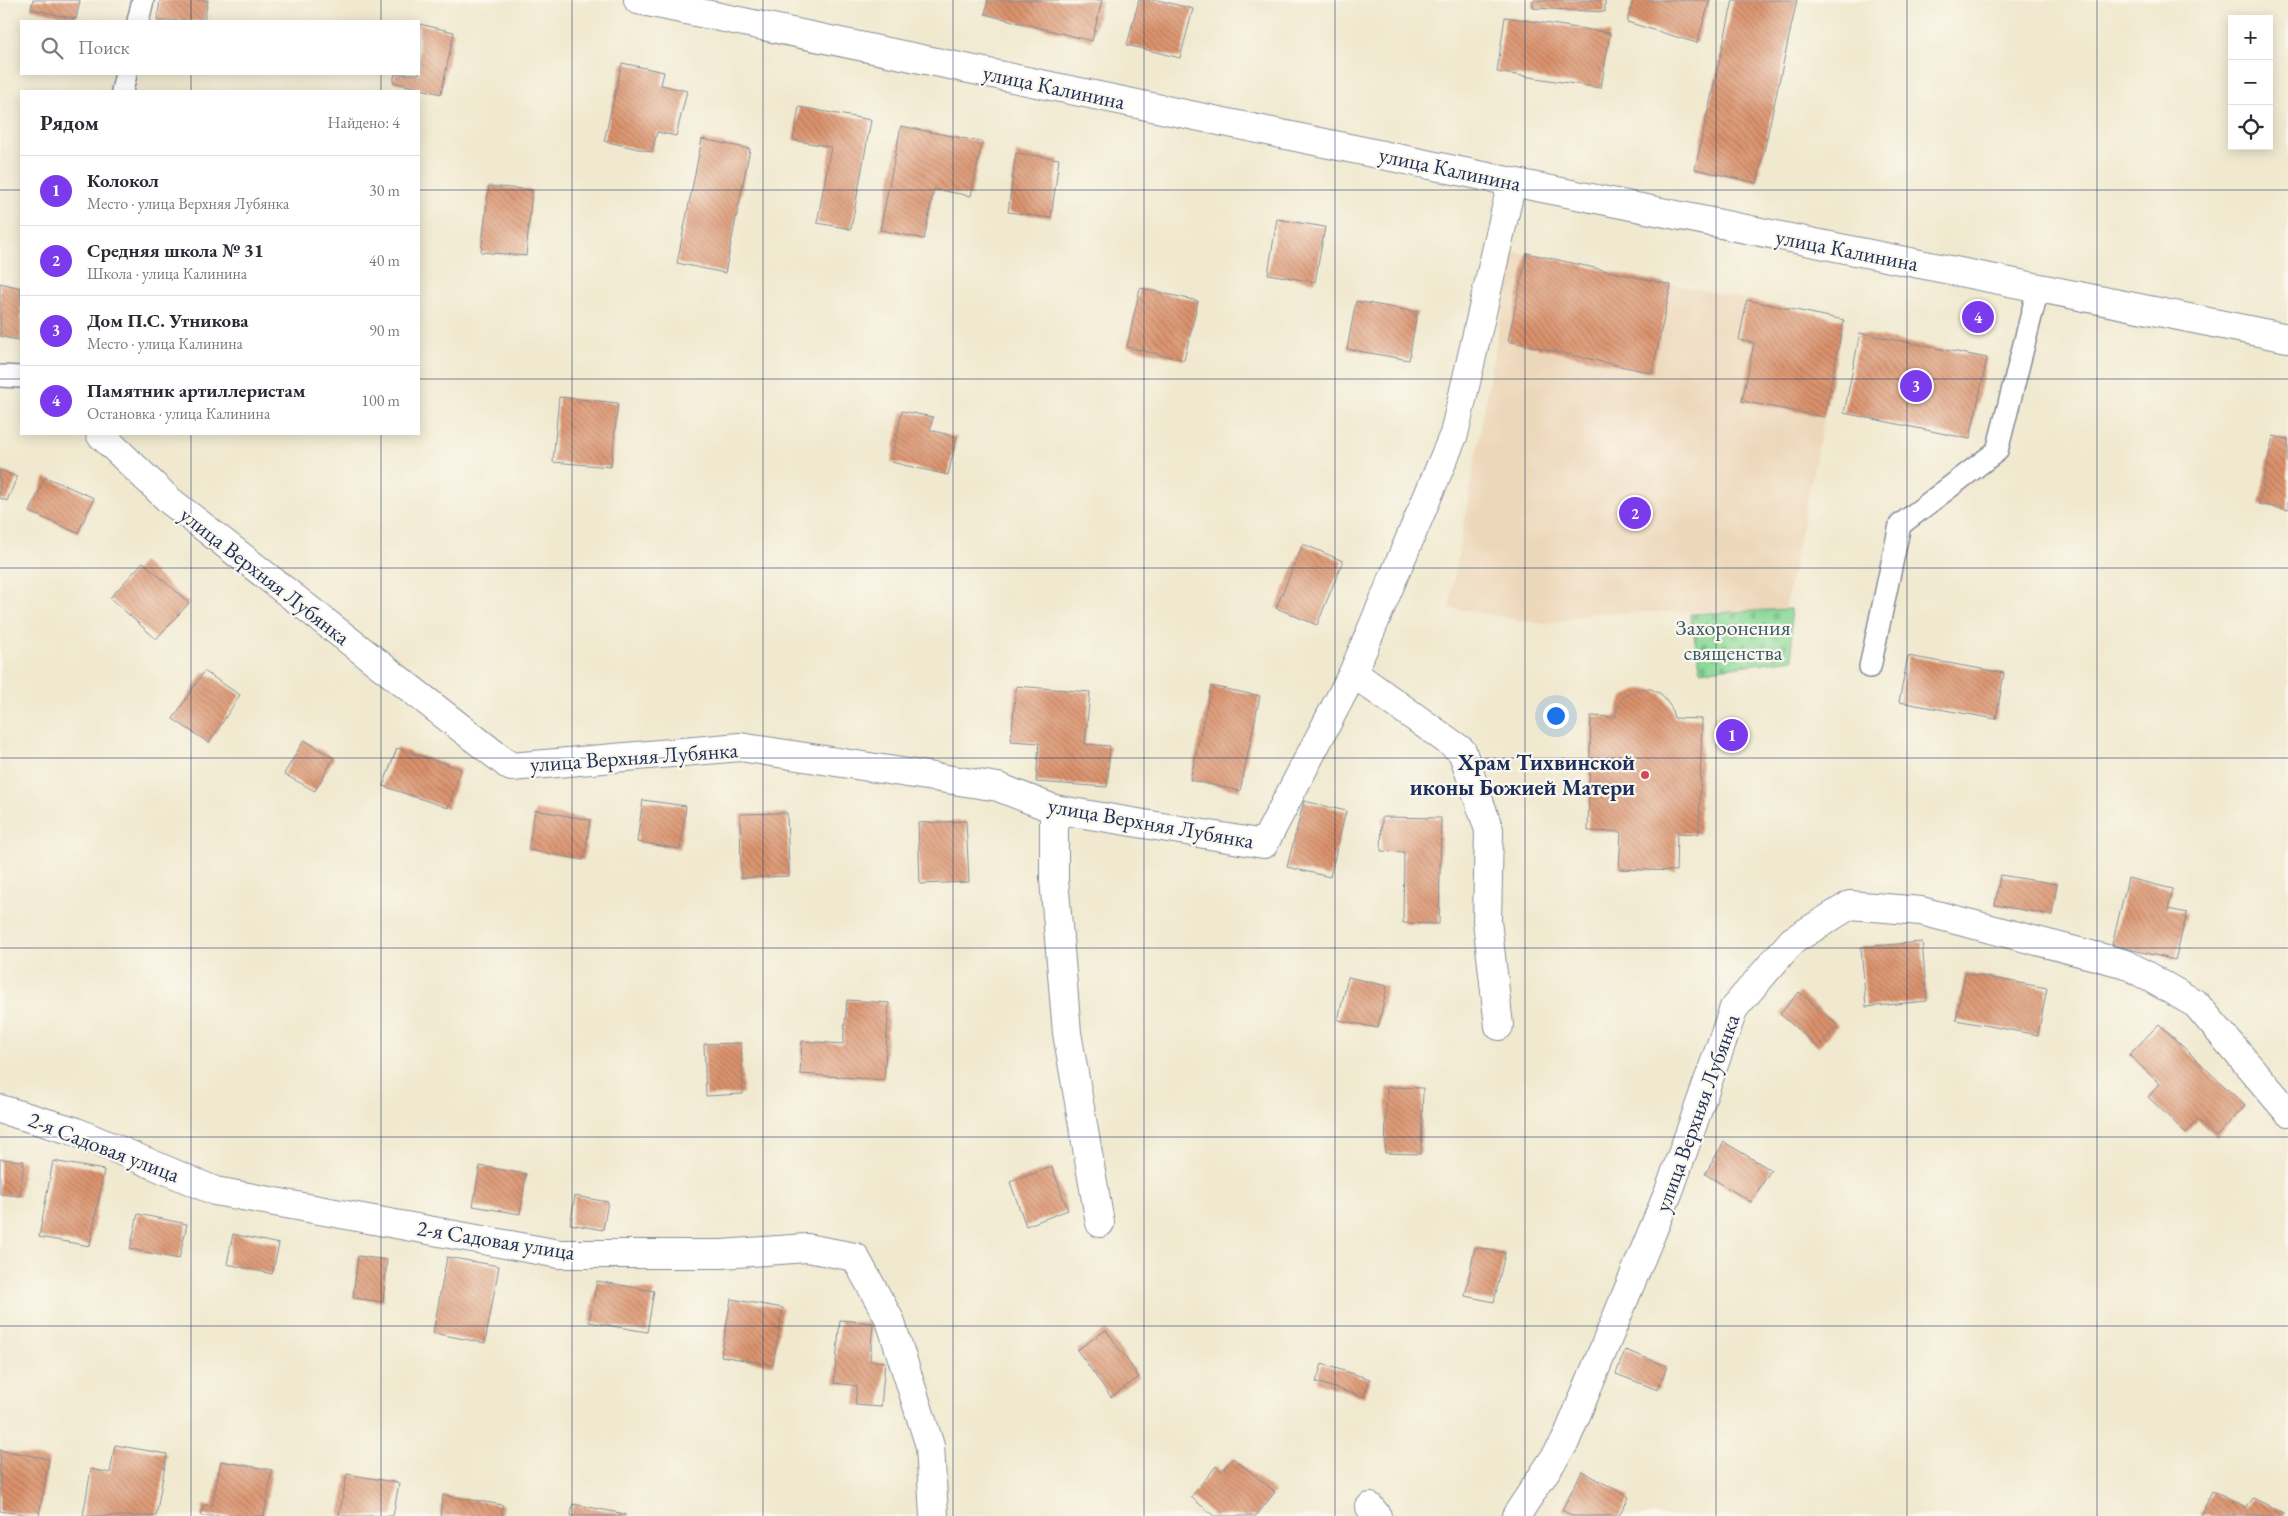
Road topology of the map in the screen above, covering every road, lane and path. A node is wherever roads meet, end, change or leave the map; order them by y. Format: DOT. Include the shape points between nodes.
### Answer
graph roads {
  1 [pos="143,0"];
  2 [pos="638,0"];
  3 [pos="138,20"];
  4 [pos="126,75"];
  5 [pos="122,90"];
  6 [pos="1512,182"];
  7 [pos="2038,289"];
  8 [pos="2288,322"];
  9 [pos="2276,336"];
  10 [pos="0,376"];
  11 [pos="20,377"];
  12 [pos="101,435"];
  13 [pos="1870,667"];
  14 [pos="1353,673"];
  15 [pos="1054,809"];
  16 [pos="1499,1026"];
  17 [pos="0,1109"];
  18 [pos="2288,1112"];
  19 [pos="1100,1223"];
  20 [pos="934,1516"];
  21 [pos="1516,1516"];
  1 -- 3 [label="lane"];
  2 -- 6 [label="street, улица Калинина"];
  4 -- 5 [label="lane"];
  6 -- 7 [label="street, улица Калинина"];
  6 -- 14 [label="street" via="1454,434"];
  7 -- 9 [label="street, улица Калинина"];
  7 -- 13 [label="lane" via="1997,451 1900,525"];
  8 -- 9 [label="street"];
  10 -- 11 [label="lane"];
  12 -- 15 [label="street, улица Верхняя Лубянка" via="169,500 511,767 740,747 998,787"];
  14 -- 15 [label="street, улица Верхняя Лубянка" via="1264,844"];
  14 -- 16 [label="street" via="1462,751 1489,830 1487,921"];
  15 -- 19 [label="street" via="1054,879 1068,1033"];
  17 -- 20 [label="street, 2-я Садовая улица" via="74,1131 215,1191 559,1254 722,1254 807,1248 855,1257 890,1320 930,1446"];
  18 -- 21 [label="street, улица Верхняя Лубянка" via="2196,1004 2126,964 1921,911 1850,905 1792,941 1734,1008 1669,1191 1565,1442"];
}
